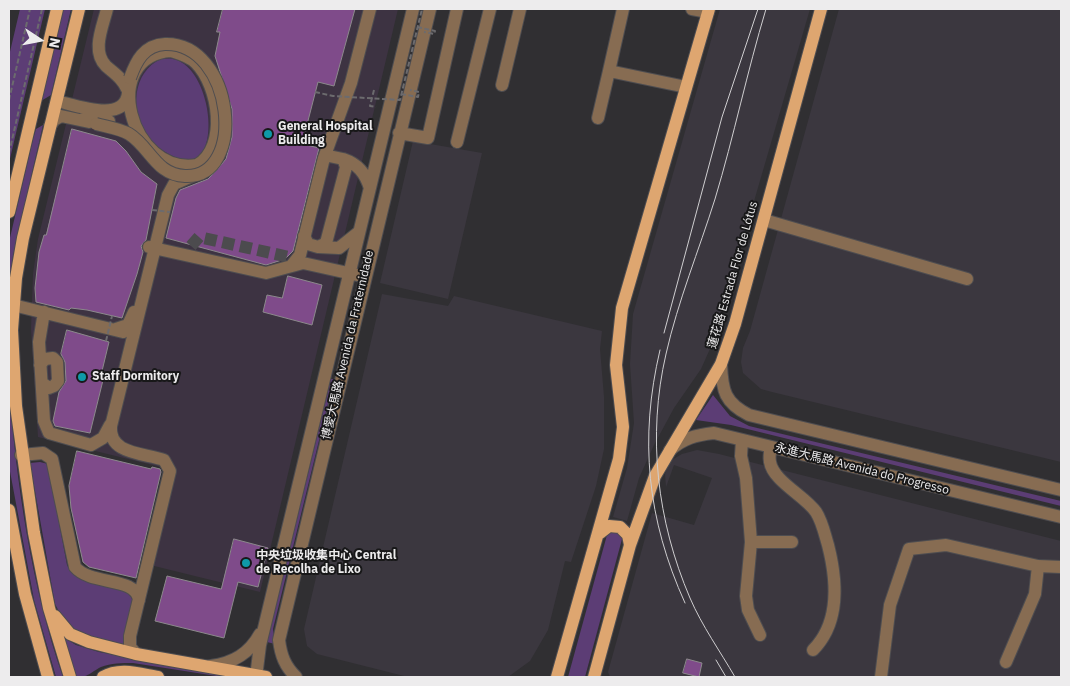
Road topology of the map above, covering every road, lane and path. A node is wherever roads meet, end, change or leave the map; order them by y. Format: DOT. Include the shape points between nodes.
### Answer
graph roads {
  1 [pos="30,9"];
  2 [pos="42,9"];
  3 [pos="57,9"];
  4 [pos="78,9"];
  5 [pos="107,9"];
  6 [pos="370,9"];
  7 [pos="414,9"];
  8 [pos="422,9"];
  9 [pos="430,9"];
  10 [pos="458,9"];
  11 [pos="490,9"];
  12 [pos="520,9"];
  13 [pos="623,9"];
  14 [pos="692,9"];
  15 [pos="821,9"];
  16 [pos="709,10"];
  17 [pos="421,29"];
  18 [pos="609,71"];
  19 [pos="62,79"];
  20 [pos="123,81"];
  21 [pos="502,85"];
  22 [pos="686,87"];
  23 [pos="315,92"];
  24 [pos="406,92"];
  25 [pos="372,98"];
  26 [pos="9,100"];
  27 [pos="57,101"];
  28 [pos="76,105"];
  29 [pos="389,110"];
  30 [pos="598,118"];
  31 [pos="83,119"];
  32 [pos="50,126"];
  33 [pos="29,127"];
  34 [pos="399,133"];
  35 [pos="144,138"];
  36 [pos="457,142"];
  37 [pos="9,153"];
  38 [pos="325,154"];
  39 [pos="160,157"];
  40 [pos="343,159"];
  41 [pos="192,176"];
  42 [pos="370,188"];
  43 [pos="385,192"];
  44 [pos="168,208"];
  45 [pos="152,210"];
  46 [pos="9,212"];
  47 [pos="764,220"];
  48 [pos="359,232"];
  49 [pos="304,236"];
  50 [pos="152,247"];
  51 [pos="318,247"];
  52 [pos="293,261"];
  53 [pos="350,274"];
  54 [pos="364,276"];
  55 [pos="967,279"];
  56 [pos="13,305"];
  57 [pos="44,312"];
  58 [pos="112,316"];
  59 [pos="116,329"];
  60 [pos="106,341"];
  61 [pos="132,344"];
  62 [pos="721,364"];
  63 [pos="113,418"];
  64 [pos="742,440"];
  65 [pos="771,447"];
  66 [pos="667,454"];
  67 [pos="21,455"];
  68 [pos="1061,490"];
  69 [pos="9,510"];
  70 [pos="1061,517"];
  71 [pos="600,533"];
  72 [pos="751,542"];
  73 [pos="792,542"];
  74 [pos="630,545"];
  75 [pos="1038,566"];
  76 [pos="1061,567"];
  77 [pos="139,600"];
  78 [pos="49,608"];
  79 [pos="265,625"];
  80 [pos="760,635"];
  81 [pos="813,650"];
  82 [pos="136,654"];
  83 [pos="600,654"];
  84 [pos="1006,662"];
  85 [pos="208,667"];
  86 [pos="48,677"];
  87 [pos="70,677"];
  88 [pos="103,677"];
  89 [pos="158,677"];
  90 [pos="259,677"];
  91 [pos="296,677"];
  92 [pos="557,677"];
  93 [pos="594,677"];
  94 [pos="601,677"];
  95 [pos="881,677"];
  1 -- 26 [label="path"];
  2 -- 37 [label="path"];
  3 -- 33 [label="main road"];
  4 -- 19 [label="main road"];
  5 -- 20 [label="street" via="98,52 104,64"];
  6 -- 38 [label="street" via="351,83"];
  7 -- 29 [label="street, 博愛大馬路 Avenida da Fraternidade"];
  8 -- 17 [label="path, bridge"];
  9 -- 17 [label="street, 博愛大馬路 Avenida da Fraternidade"];
  10 -- 34 [label="street" via="428,138"];
  11 -- 36 [label="street"];
  12 -- 21 [label="street"];
  13 -- 18 [label="street"];
  14 -- 16 [label="street"];
  15 -- 47 [label="main road, 蓮花路 Estrada Flor de Lótus"];
  16 -- 22 [label="main road"];
  17 -- 17 [label="path, bridge" via="435,31 434,34"];
  17 -- 24 [label="street, 博愛大馬路 Avenida da Fraternidade"];
  17 -- 24 [label="path, bridge"];
  18 -- 22 [label="street"];
  18 -- 30 [label="street"];
  19 -- 27 [label="main road"];
  19 -- 28 [label="street" via="64,95"];
  20 -- 28 [label="street" via="122,105 110,111"];
  20 -- 35 [label="street" via="132,118"];
  20 -- 39 [label="street" via="153,54 160,52 171,51 188,57 202,71 215,101 217,116 216,133 209,154 196,166 182,167 167,163"];
  20 -- 41 [label="street, bridge" via="148,49 168,44 192,50 209,67 221,94 225,131 218,156 204,171"];
  22 -- 71 [label="main road" via="622,308 616,371 622,427 619,459"];
  23 -- 25 [label="path, bridge"];
  24 -- 25 [label="path, bridge" via="400,100"];
  24 -- 34 [label="street, 博愛大馬路 Avenida da Fraternidade"];
  25 -- 29 [label="path" via="374,90 370,106"];
  27 -- 28 [label="street"];
  27 -- 32 [label="main road"];
  27 -- 33 [label="main road" via="40,107"];
  29 -- 42 [label="street, 博愛大馬路 Avenida da Fraternidade"];
  31 -- 32 [label="street" via="61,116"];
  31 -- 35 [label="street" via="95,118 120,124"];
  31 -- 41 [label="street, bridge" via="128,134 165,171"];
  32 -- 56 [label="main road" via="24,238"];
  33 -- 46 [label="main road"];
  34 -- 43 [label="street, 博愛大馬路 Avenida da Fraternidade"];
  35 -- 39 [label="street"];
  38 -- 40 [label="street"];
  38 -- 49 [label="street"];
  39 -- 50 [label="street" via="165,182"];
  40 -- 42 [label="street" via="357,166"];
  40 -- 51 [label="street" via="346,167 327,240"];
  41 -- 44 [label="street" via="174,184"];
  42 -- 43 [label="street"];
  42 -- 48 [label="street, 博愛大馬路 Avenida da Fraternidade"];
  43 -- 54 [label="street, 博愛大馬路 Avenida da Fraternidade"];
  44 -- 45 [label="path, bridge"];
  44 -- 50 [label="street"];
  47 -- 55 [label="street"];
  47 -- 62 [label="main road, 蓮花路 Estrada Flor de Lótus" via="736,324"];
  48 -- 51 [label="street" via="339,248"];
  48 -- 53 [label="street, 博愛大馬路 Avenida da Fraternidade"];
  49 -- 51 [label="street" via="306,243"];
  49 -- 52 [label="street"];
  50 -- 52 [label="street" via="186,250 196,258 262,268 271,273"];
  50 -- 59 [label="street" via="131,321 126,327"];
  50 -- 61 [label="street"];
  52 -- 53 [label="street"];
  53 -- 54 [label="street"];
  53 -- 79 [label="street, 博愛大馬路 Avenida da Fraternidade"];
  54 -- 91 [label="street, 博愛大馬路 Avenida da Fraternidade" via="279,640 281,656"];
  56 -- 57 [label="street"];
  56 -- 67 [label="main road" via="12,368"];
  57 -- 59 [label="street"];
  57 -- 63 [label="street" via="39,342 40,365 45,359 53,358 58,362 58,381 49,388 42,383 44,421 49,433 96,444 103,438"];
  58 -- 60 [label="path, bridge"];
  59 -- 61 [label="street" via="124,332"];
  61 -- 63 [label="street"];
  62 -- 66 [label="main road, 蓮花路 Estrada Flor de Lótus"];
  62 -- 68 [label="street, 永進大馬路 Avenida do Progresso" via="727,397 734,408 749,415"];
  63 -- 77 [label="street" via="110,432 115,444 164,460 170,471"];
  64 -- 65 [label="street, 永進大馬路 Avenida do Progresso"];
  64 -- 66 [label="street, 永進大馬路 Avenida do Progresso" via="714,433 696,435 680,442"];
  64 -- 72 [label="street"];
  65 -- 70 [label="street, 永進大馬路 Avenida do Progresso"];
  65 -- 81 [label="street" via="770,462 774,473 817,513 835,570 831,616 824,637"];
  66 -- 74 [label="main road, 蓮花路 Estrada Flor de Lótus" via="655,476"];
  67 -- 77 [label="street" via="43,453 52,459 79,572 136,589"];
  67 -- 78 [label="main road"];
  69 -- 86 [label="main road" via="25,594"];
  71 -- 74 [label="main road" via="608,526 620,527 628,535"];
  71 -- 92 [label="main road"];
  72 -- 73 [label="street"];
  72 -- 80 [label="street" via="746,596 748,610"];
  74 -- 83 [label="main road, 蓮花路 Estrada Flor de Lótus"];
  75 -- 76 [label="street"];
  75 -- 84 [label="street" via="1035,594"];
  75 -- 95 [label="street" via="946,544 909,549 890,605"];
  77 -- 82 [label="street" via="130,636 130,647"];
  78 -- 82 [label="main road" via="70,634"];
  78 -- 87 [label="main road"];
  79 -- 85 [label="street, 博愛大馬路 Avenida da Fraternidade" via="256,642 243,655 226,664"];
  79 -- 90 [label="street, 博愛大馬路 Avenida da Fraternidade"];
  82 -- 85 [label="main road"];
  83 -- 93 [label="main road, 蓮花路 Estrada Flor de Lótus"];
  83 -- 94 [label="main road"];
  85 -- 90 [label="main road"];
  88 -- 89 [label="main road" via="125,672"];
}
